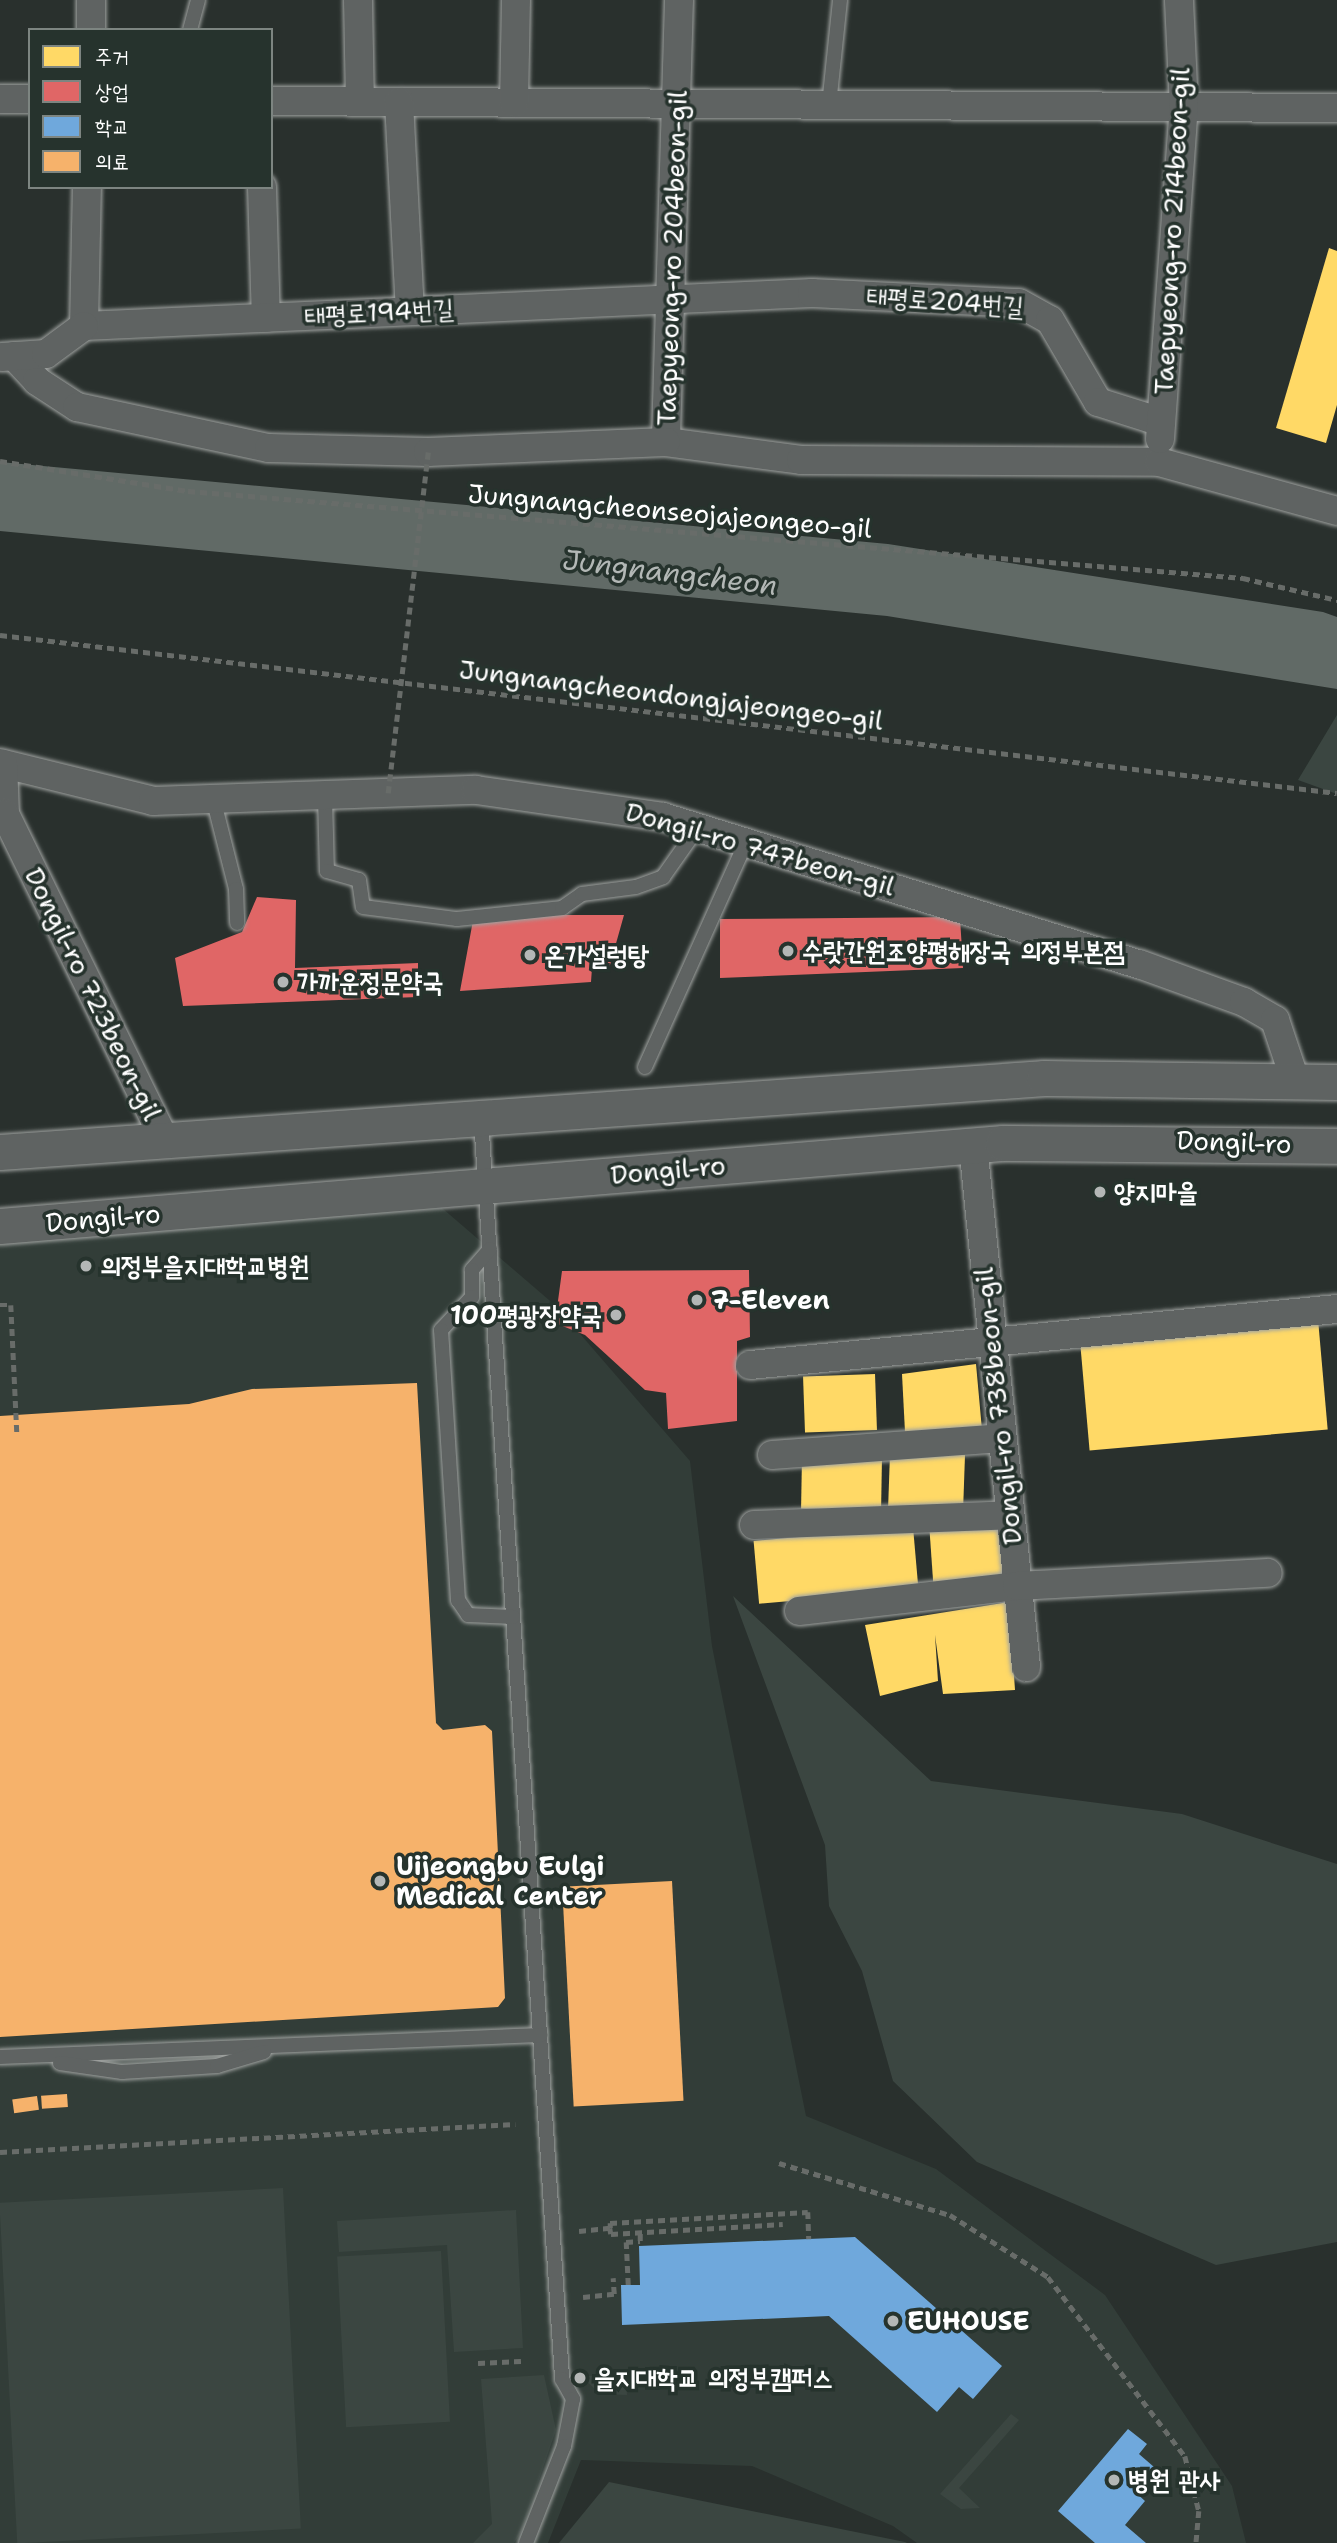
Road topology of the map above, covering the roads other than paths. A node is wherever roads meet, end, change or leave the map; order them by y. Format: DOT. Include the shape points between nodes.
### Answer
graph roads {
  1 [pos="91,0"];
  2 [pos="198,0"];
  3 [pos="358,0"];
  4 [pos="516,0"];
  5 [pos="679,0"];
  6 [pos="840,0"];
  7 [pos="1179,0"];
  8 [pos="91,28"];
  9 [pos="191,28"];
  10 [pos="0,99"];
  11 [pos="28,99"];
  12 [pos="273,100"];
  13 [pos="360,102"];
  14 [pos="400,102"];
  15 [pos="514,103"];
  16 [pos="679,104"];
  17 [pos="830,105"];
  18 [pos="1184,107"];
  19 [pos="1337,108"];
  20 [pos="87,189"];
  21 [pos="262,189"];
  22 [pos="674,299"];
  23 [pos="410,311"];
  24 [pos="266,318"];
  25 [pos="84,326"];
  26 [pos="7,356"];
  27 [pos="1161,422"];
  28 [pos="666,442"];
  29 [pos="1159,462"];
  30 [pos="1337,511"];
  31 [pos="2,763"];
  32 [pos="326,797"];
  33 [pos="213,798"];
  34 [pos="699,826"];
  35 [pos="746,842"];
  36 [pos="237,923"];
  37 [pos="645,1067"];
  38 [pos="1294,1077"];
  39 [pos="1337,1082"];
  40 [pos="481,1118"];
  41 [pos="166,1143"];
  42 [pos="973,1145"];
  43 [pos="1337,1146"];
  44 [pos="0,1152"];
  45 [pos="485,1185"];
  46 [pos="0,1226"];
  47 [pos="490,1249"];
  48 [pos="1337,1309"];
  49 [pos="991,1342"];
  50 [pos="750,1365"];
  51 [pos="1001,1438"];
  52 [pos="772,1455"];
  53 [pos="1010,1515"];
  54 [pos="754,1525"];
  55 [pos="1268,1573"];
  56 [pos="1017,1586"];
  57 [pos="799,1611"];
  58 [pos="513,1617"];
  59 [pos="1026,1667"];
  60 [pos="541,2035"];
  61 [pos="0,2057"];
  62 [pos="526,2543"];
  1 -- 8 [label="street"];
  2 -- 9 [label="lane"];
  3 -- 13 [label="street"];
  4 -- 15 [label="street"];
  5 -- 16 [label="street, Taepyeong-ro 204beon-gil"];
  6 -- 17 [label="lane"];
  7 -- 18 [label="street, Taepyeong-ro 214beon-gil"];
  10 -- 11 [label="street"];
  12 -- 13 [label="street"];
  13 -- 14 [label="street"];
  14 -- 15 [label="street"];
  14 -- 23 [label="street"];
  15 -- 16 [label="street"];
  16 -- 17 [label="street"];
  16 -- 22 [label="street, Taepyeong-ro 204beon-gil"];
  17 -- 18 [label="street"];
  18 -- 19 [label="street"];
  18 -- 27 [label="street, Taepyeong-ro 214beon-gil"];
  20 -- 25 [label="street"];
  21 -- 24 [label="street"];
  22 -- 23 [label="street, 태평로194번길"];
  22 -- 27 [label="street, 태평로204번길" via="813,293 1019,303 1050,320 1098,402"];
  22 -- 28 [label="street, Taepyeong-ro 204beon-gil"];
  23 -- 24 [label="street, 태평로194번길"];
  24 -- 25 [label="street, 태평로194번길"];
  25 -- 26 [label="street" via="46,354"];
  26 -- 28 [label="street" via="77,407 269,448 428,452"];
  27 -- 29 [label="street, Taepyeong-ro 214beon-gil"];
  28 -- 29 [label="street, Taepyeong-ro 204beon-gil" via="801,460"];
  29 -- 30 [label="street, Taepyeong-ro 204beon-gil"];
  31 -- 33 [label="street, Dongil-ro 747beon-gil" via="153,801"];
  31 -- 41 [label="street, Dongil-ro 723beon-gil" via="5,814"];
  32 -- 33 [label="street, Dongil-ro 747beon-gil"];
  32 -- 34 [label="street, Dongil-ro 747beon-gil" via="477,790 623,808"];
  32 -- 34 [label="lane" via="327,871 359,880 363,907 457,919 562,908 582,894 654,880 681,857"];
  33 -- 36 [label="lane" via="236,889"];
  34 -- 35 [label="street, Dongil-ro 747beon-gil"];
  35 -- 37 [label="lane"];
  35 -- 38 [label="street, Dongil-ro 747beon-gil" via="1244,1002 1275,1020"];
  38 -- 39 [label="street"];
  38 -- 40 [label="street" via="1044,1078"];
  40 -- 41 [label="street"];
  40 -- 45 [label="lane"];
  41 -- 44 [label="street"];
  42 -- 43 [label="street, Dongil-ro" via="1151,1139"];
  42 -- 45 [label="street, Dongil-ro"];
  42 -- 49 [label="street, Dongil-ro 738beon-gil"];
  45 -- 46 [label="street, Dongil-ro"];
  45 -- 47 [label="lane"];
  47 -- 58 [label="lane"];
  47 -- 58 [label="lane" via="472,1270 472,1297 447,1319 442,1344 458,1600 468,1615"];
  48 -- 49 [label="street"];
  49 -- 50 [label="street"];
  49 -- 51 [label="street, Dongil-ro 738beon-gil"];
  51 -- 52 [label="street"];
  51 -- 53 [label="street, Dongil-ro 738beon-gil"];
  53 -- 54 [label="street"];
  53 -- 56 [label="street, Dongil-ro 738beon-gil"];
  55 -- 56 [label="street"];
  56 -- 57 [label="street"];
  56 -- 59 [label="street, Dongil-ro 738beon-gil"];
  58 -- 60 [label="lane"];
  60 -- 61 [label="lane"];
  60 -- 62 [label="lane" via="562,2379 573,2405"];
}
